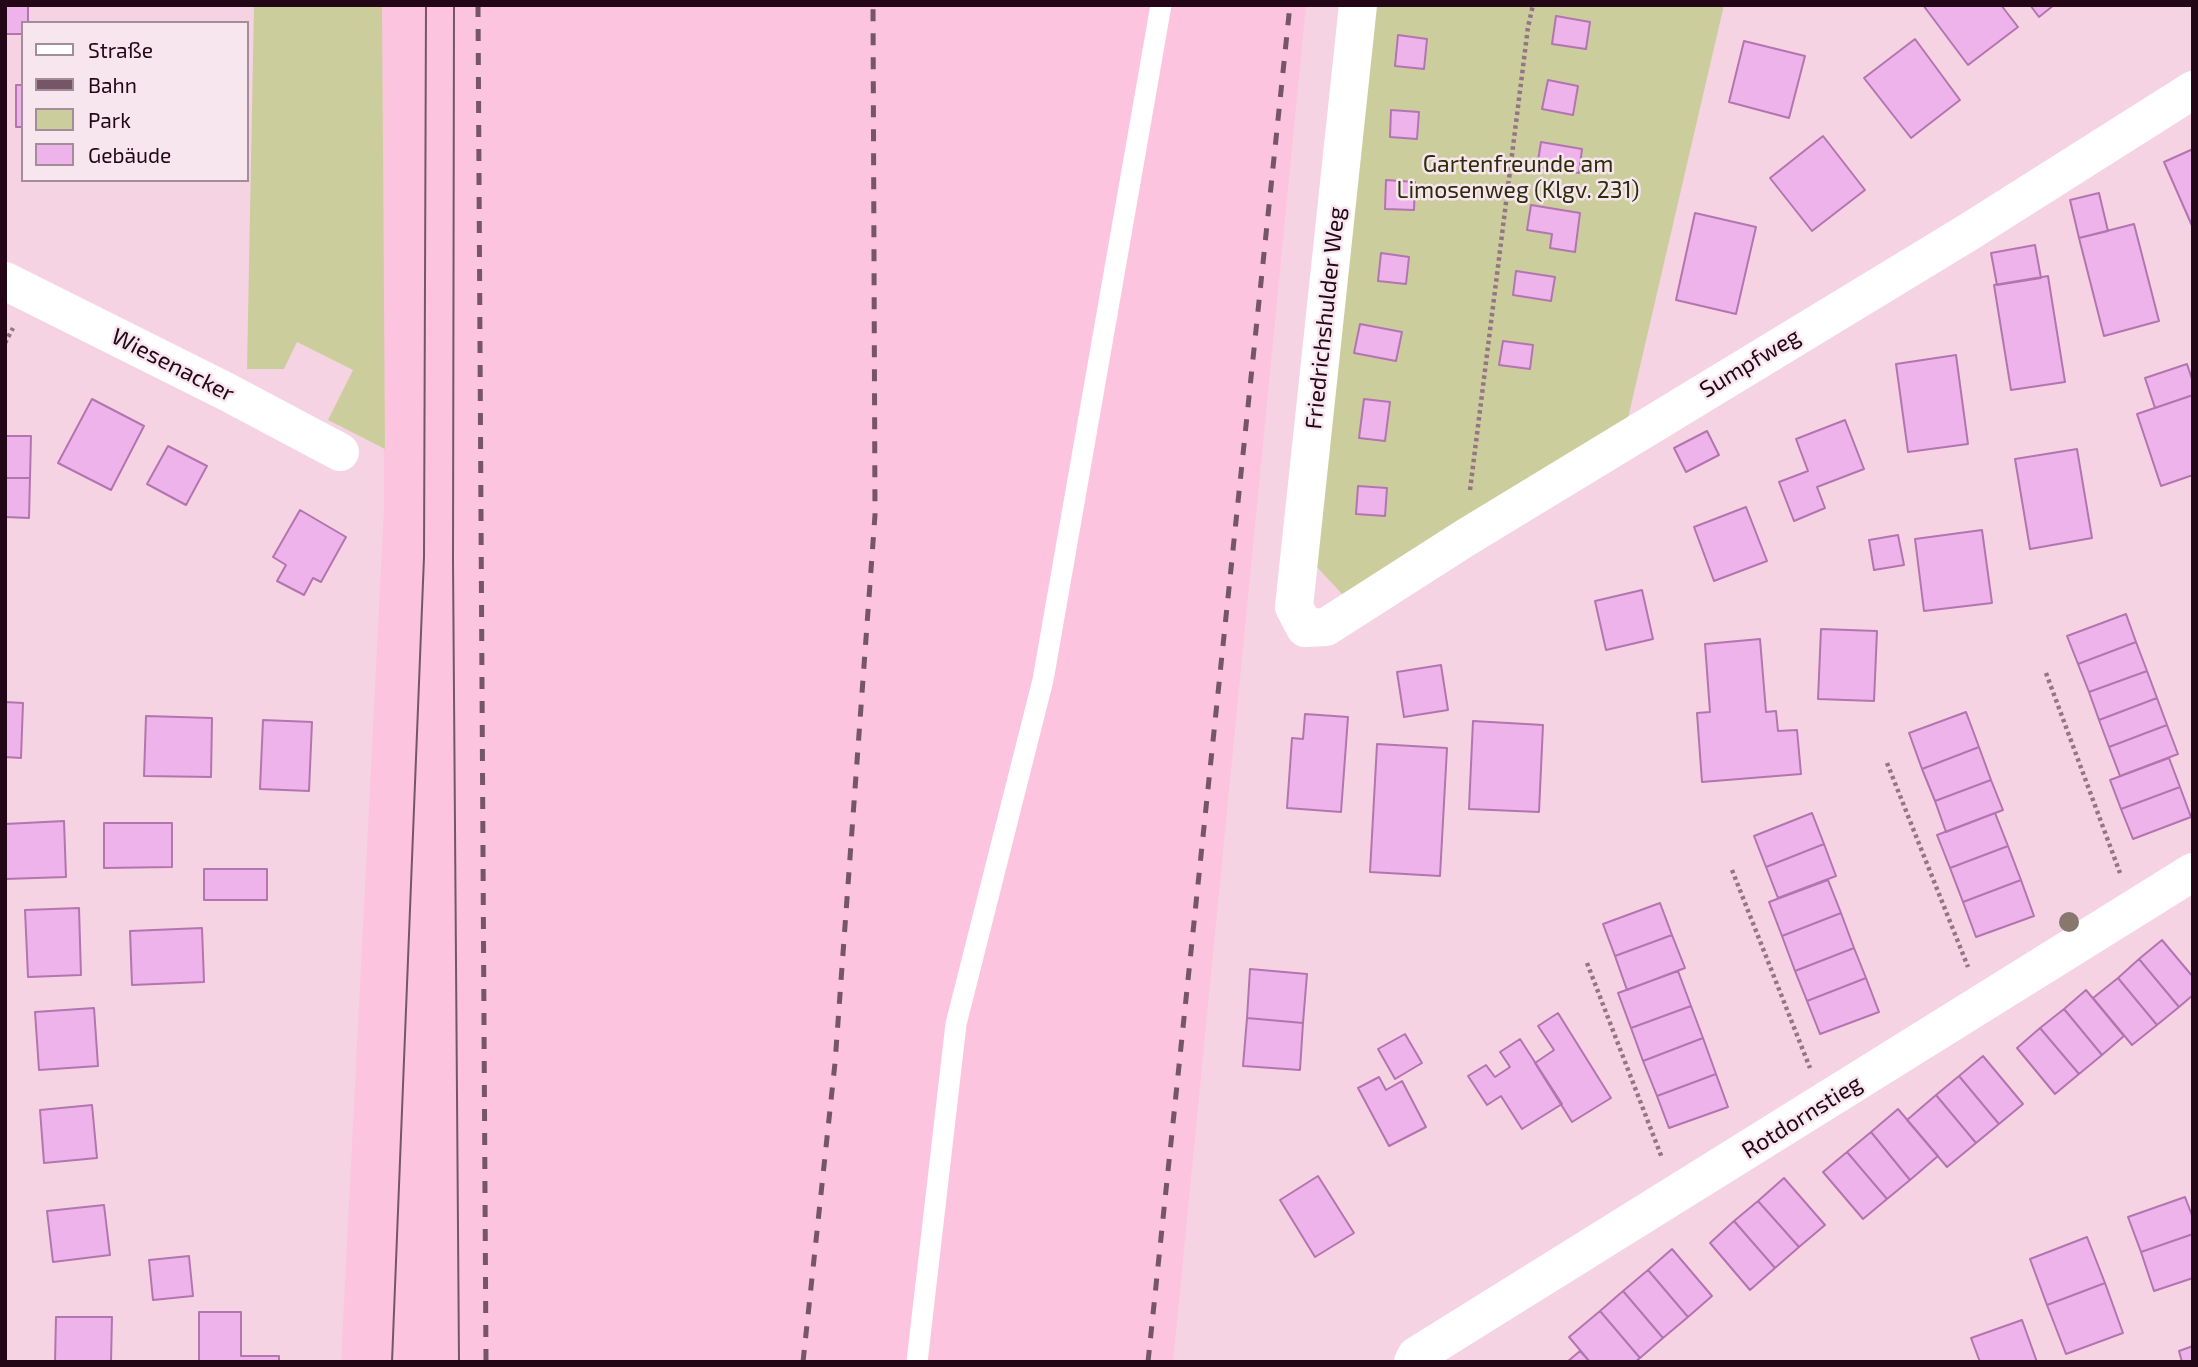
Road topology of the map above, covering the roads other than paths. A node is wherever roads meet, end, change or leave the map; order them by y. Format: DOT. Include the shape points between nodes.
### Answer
graph roads {
  1 [pos="1161,5"];
  2 [pos="1357,5"];
  3 [pos="2193,90"];
  4 [pos="5,281"];
  5 [pos="340,452"];
  6 [pos="1305,628"];
  7 [pos="2193,872"];
  8 [pos="917,1362"];
  9 [pos="1413,1362"];
  1 -- 8 [label="lane" via="1044,680 957,1024"];
  2 -- 6 [label="street, Friedrichshulder Weg" via="1294,607"];
  3 -- 6 [label="street, Sumpfweg" via="1325,626"];
  4 -- 5 [label="street, Wiesenacker"];
  7 -- 9 [label="street, Rotdornstieg"];
}
